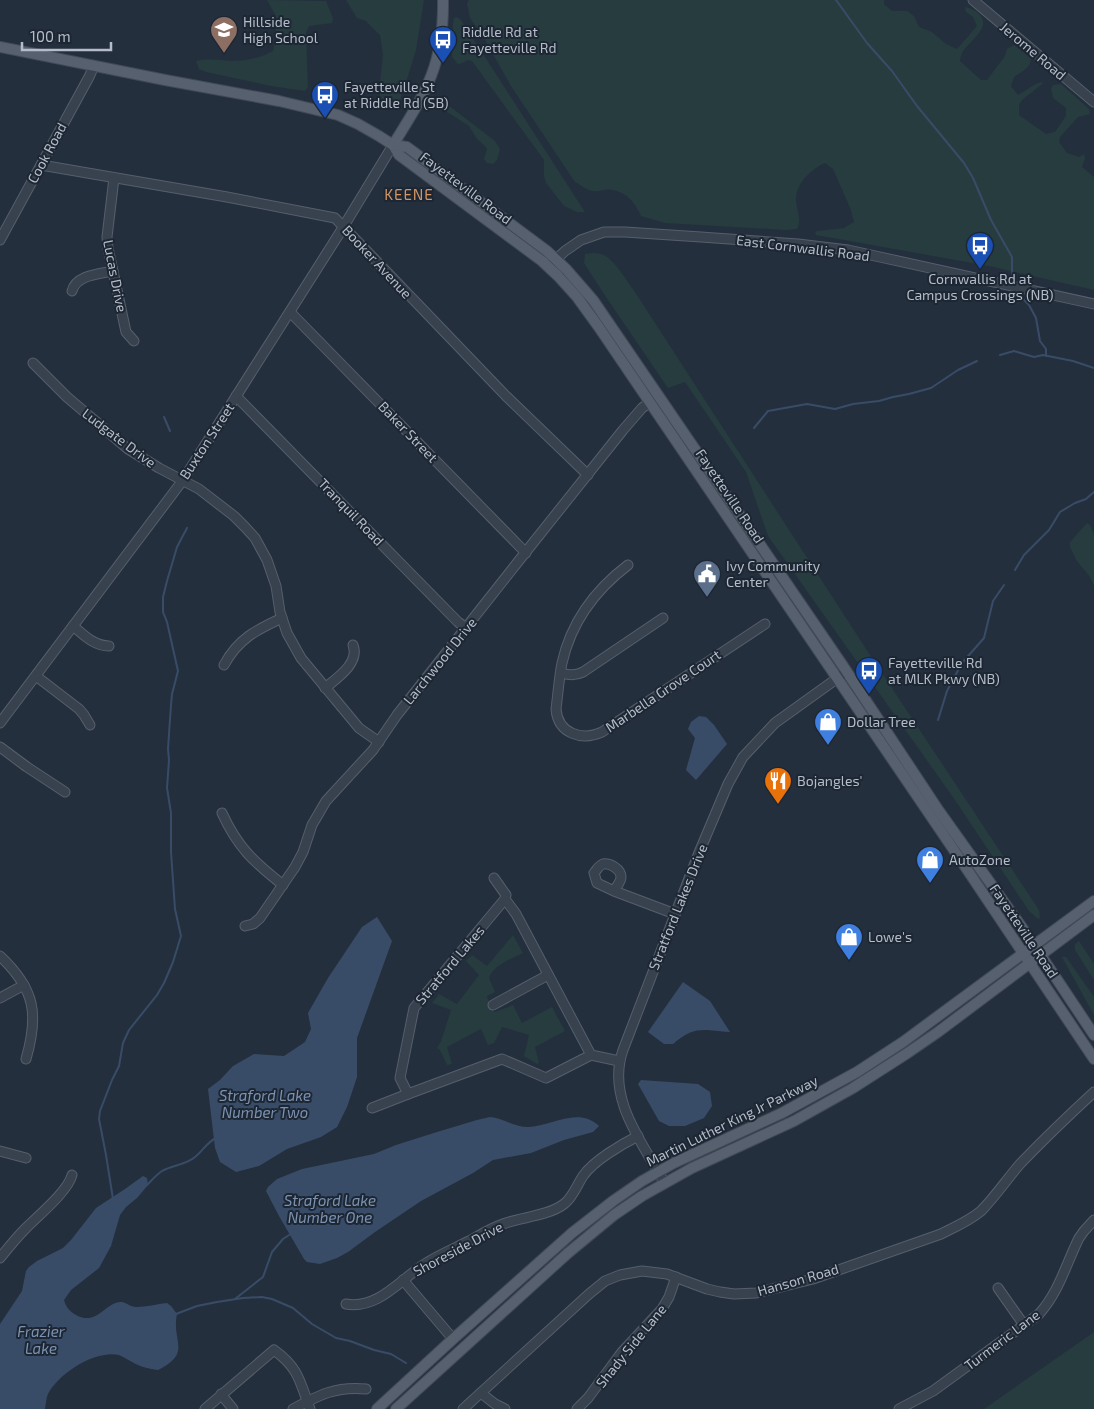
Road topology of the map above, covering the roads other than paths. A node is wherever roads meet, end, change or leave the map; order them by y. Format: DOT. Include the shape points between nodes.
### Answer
graph roads {
  1 [pos="443,0"];
  2 [pos="973,0"];
  3 [pos="0,47"];
  4 [pos="94,66"];
  5 [pos="1094,102"];
  6 [pos="393,145"];
  7 [pos="41,165"];
  8 [pos="114,178"];
  9 [pos="344,226"];
  10 [pos="0,240"];
  11 [pos="556,259"];
  12 [pos="548,266"];
  13 [pos="113,271"];
  14 [pos="72,291"];
  15 [pos="1094,304"];
  16 [pos="290,312"];
  17 [pos="134,341"];
  18 [pos="33,363"];
  19 [pos="236,396"];
  20 [pos="650,402"];
  21 [pos="588,475"];
  22 [pos="183,480"];
  23 [pos="526,553"];
  24 [pos="628,565"];
  25 [pos="282,618"];
  26 [pos="663,618"];
  27 [pos="765,624"];
  28 [pos="73,626"];
  29 [pos="466,628"];
  30 [pos="353,645"];
  31 [pos="109,646"];
  32 [pos="224,665"];
  33 [pos="846,672"];
  34 [pos="561,674"];
  35 [pos="36,676"];
  36 [pos="837,679"];
  37 [pos="325,688"];
  38 [pos="0,723"];
  39 [pos="90,725"];
  40 [pos="379,742"];
  41 [pos="0,747"];
  42 [pos="65,792"];
  43 [pos="222,813"];
  44 [pos="494,878"];
  45 [pos="283,884"];
  46 [pos="614,892"];
  47 [pos="505,899"];
  48 [pos="1094,900"];
  49 [pos="675,914"];
  50 [pos="1094,915"];
  51 [pos="245,926"];
  52 [pos="1034,945"];
  53 [pos="1022,952"];
  54 [pos="1040,955"];
  55 [pos="0,956"];
  56 [pos="1029,963"];
  57 [pos="548,975"];
  58 [pos="24,985"];
  59 [pos="0,998"];
  60 [pos="492,1005"];
  61 [pos="1094,1035"];
  62 [pos="591,1055"];
  63 [pos="26,1059"];
  64 [pos="1094,1059"];
  65 [pos="618,1062"];
  66 [pos="1094,1092"];
  67 [pos="408,1094"];
  68 [pos="372,1108"];
  69 [pos="638,1136"];
  70 [pos="0,1151"];
  71 [pos="26,1158"];
  72 [pos="658,1172"];
  73 [pos="72,1175"];
  74 [pos="664,1182"];
  75 [pos="1094,1220"];
  76 [pos="0,1258"];
  77 [pos="676,1277"];
  78 [pos="403,1280"];
  79 [pos="998,1288"];
  80 [pos="346,1304"];
  81 [pos="1024,1325"];
  82 [pos="453,1339"];
  83 [pos="366,1389"];
  84 [pos="481,1393"];
  85 [pos="221,1394"];
  86 [pos="309,1405"];
  87 [pos="205,1409"];
  88 [pos="233,1409"];
  89 [pos="293,1409"];
  90 [pos="377,1409"];
  91 [pos="396,1409"];
  92 [pos="463,1409"];
  93 [pos="505,1409"];
  94 [pos="577,1409"];
  95 [pos="899,1409"];
  1 -- 6 [label="main road" via="443,32 436,64 424,94"];
  2 -- 5 [label="street, Jerome Road"];
  3 -- 4 [label="main road, Fayetteville Road"];
  4 -- 6 [label="main road, Fayetteville Road" via="330,113 345,117"];
  4 -- 7 [label="street, Cook Road"];
  6 -- 9 [label="street, Buxton Street"];
  6 -- 11 [label="main road, Fayetteville Road" via="407,147"];
  6 -- 12 [label="main road, Fayetteville Road" via="399,155"];
  7 -- 8 [label="street, Booker Avenue"];
  7 -- 10 [label="street, Cook Road"];
  8 -- 9 [label="street, Booker Avenue" via="330,216"];
  8 -- 13 [label="street, Lucas Drive" via="107,237"];
  9 -- 16 [label="street, Buxton Street"];
  9 -- 21 [label="street, Booker Avenue" via="396,283"];
  11 -- 12 [label="street, East Cornwallis Road"];
  11 -- 15 [label="street, East Cornwallis Road" via="581,240 614,232 798,244 848,250"];
  11 -- 33 [label="main road, Fayetteville Road" via="602,313"];
  12 -- 20 [label="main road, Fayetteville Road" via="577,297"];
  13 -- 14 [label="street" via="79,280"];
  13 -- 17 [label="street, Lucas Drive" via="126,332"];
  16 -- 19 [label="street, Buxton Street"];
  16 -- 23 [label="street, Baker Street"];
  18 -- 22 [label="street, Ludgate Drive" via="128,449"];
  19 -- 22 [label="street, Buxton Street"];
  19 -- 29 [label="street, Tranquil Road"];
  20 -- 21 [label="street, Larchwood Drive"];
  20 -- 36 [label="main road, Fayetteville Road"];
  21 -- 23 [label="street, Larchwood Drive"];
  22 -- 25 [label="street, Ludgate Drive" via="234,516 255,538 272,573"];
  22 -- 28 [label="street, Buxton Street"];
  23 -- 29 [label="street, Larchwood Drive"];
  24 -- 34 [label="street, Marbella Grove Court" via="604,585 580,617 569,640"];
  25 -- 32 [label="street" via="259,628 242,641"];
  25 -- 37 [label="street, Ludgate Drive" via="301,658"];
  26 -- 34 [label="street" via="583,672 572,676"];
  27 -- 34 [label="street, Marbella Grove Court" via="602,732 590,736 570,732 556,716"];
  28 -- 31 [label="street" via="94,643"];
  28 -- 35 [label="street, Buxton Street"];
  29 -- 40 [label="street, Larchwood Drive"];
  30 -- 37 [label="street" via="354,658"];
  33 -- 36 [label="street, Stratford Lakes Drive"];
  33 -- 52 [label="main road, Fayetteville Road"];
  35 -- 38 [label="street, Buxton Street"];
  35 -- 39 [label="street" via="79,709"];
  36 -- 49 [label="street, Stratford Lakes Drive" via="775,724 743,757 728,784"];
  36 -- 53 [label="main road, Fayetteville Road"];
  37 -- 40 [label="street, Ludgate Drive" via="359,728"];
  40 -- 45 [label="street, Larchwood Drive" via="320,810 303,852"];
  41 -- 42 [label="street"];
  43 -- 45 [label="street" via="252,860"];
  44 -- 47 [label="street" via="506,895"];
  45 -- 51 [label="street, Larchwood Drive" via="260,918"];
  46 -- 49 [label="street"];
  47 -- 57 [label="street"];
  47 -- 67 [label="street, Stratford Lakes" via="414,1008 400,1078"];
  48 -- 52 [label="main road, Martin Luther King Jr Parkway"];
  49 -- 65 [label="street, Stratford Lakes Drive"];
  50 -- 54 [label="main road, Martin Luther King Jr Parkway"];
  52 -- 53 [label="main road, Martin Luther King Jr Parkway"];
  52 -- 54 [label="main road, Fayetteville Road"];
  53 -- 56 [label="main road, Fayetteville Road"];
  53 -- 72 [label="main road, Martin Luther King Jr Parkway" via="903,1042 856,1072 782,1113"];
  54 -- 56 [label="main road, Martin Luther King Jr Parkway"];
  54 -- 61 [label="main road, Fayetteville Road"];
  55 -- 58 [label="street"];
  56 -- 64 [label="main road, Fayetteville Road"];
  56 -- 74 [label="main road, Martin Luther King Jr Parkway" via="930,1037 853,1088 794,1121"];
  57 -- 60 [label="street"];
  57 -- 62 [label="street"];
  58 -- 59 [label="street"];
  58 -- 63 [label="street" via="31,1002 33,1021"];
  62 -- 65 [label="street"];
  62 -- 67 [label="street" via="546,1078 502,1059"];
  65 -- 69 [label="street, Stratford Lakes Drive" via="622,1105"];
  66 -- 77 [label="street, Hanson Road" via="1044,1140 979,1212 941,1234 813,1278 756,1293 720,1292"];
  67 -- 68 [label="street"];
  69 -- 72 [label="street, Stratford Lakes Drive"];
  69 -- 78 [label="street, Shoreside Drive" via="592,1166 565,1203 552,1210 502,1224 428,1262"];
  70 -- 71 [label="street"];
  72 -- 74 [label="street, Stratford Lakes Drive"];
  72 -- 82 [label="main road, Martin Luther King Jr Parkway" via="598,1212"];
  73 -- 76 [label="street" via="70,1182"];
  74 -- 91 [label="main road, Martin Luther King Jr Parkway" via="588,1236"];
  75 -- 81 [label="street, Turmeric Lane" via="1079,1238 1047,1306"];
  77 -- 84 [label="street, Hanson Road" via="642,1271 605,1281"];
  77 -- 94 [label="street, Shady Side Lane" via="662,1310 622,1352"];
  78 -- 80 [label="street, Shoreside Drive" via="367,1304"];
  78 -- 82 [label="street"];
  79 -- 81 [label="street"];
  81 -- 95 [label="street, Turmeric Lane" via="933,1391"];
  82 -- 90 [label="main road, Martin Luther King Jr Parkway"];
  83 -- 86 [label="street" via="333,1390"];
  84 -- 92 [label="street, Hanson Road"];
  84 -- 93 [label="street"];
  85 -- 86 [label="street" via="274,1350 298,1374"];
  85 -- 87 [label="street"];
  85 -- 88 [label="street"];
  86 -- 89 [label="street"];
}
